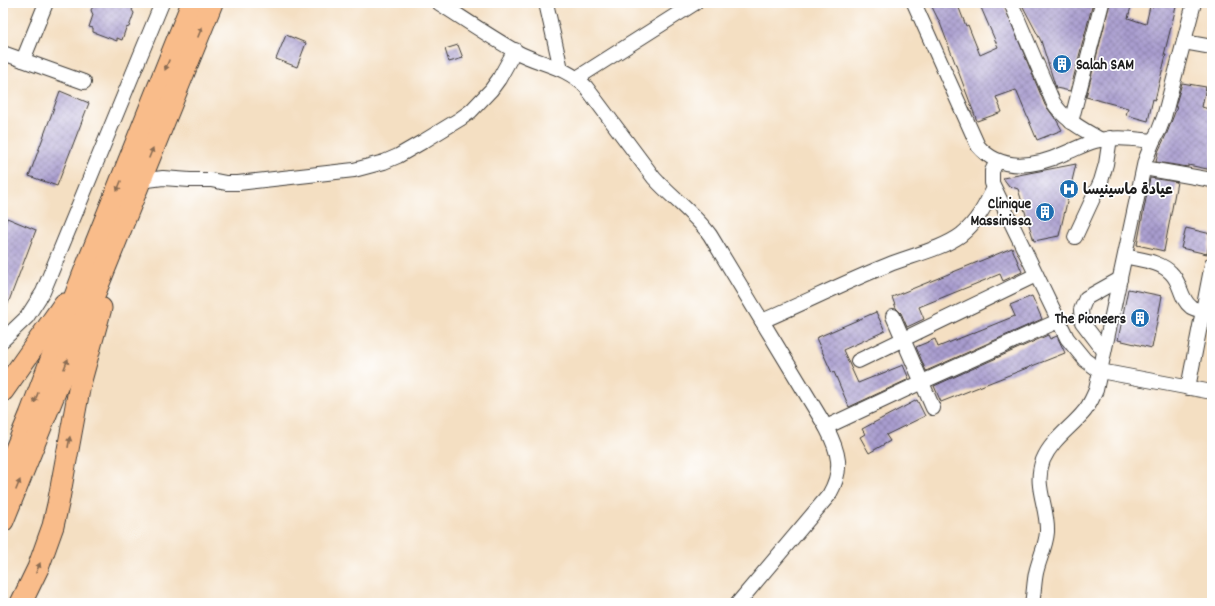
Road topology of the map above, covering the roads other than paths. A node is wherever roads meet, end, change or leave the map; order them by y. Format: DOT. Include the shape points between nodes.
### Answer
graph roads {
  1 [pos="46,3"];
  2 [pos="162,3"];
  3 [pos="192,3"];
  4 [pos="212,3"];
  5 [pos="439,3"];
  6 [pos="546,3"];
  7 [pos="695,3"];
  8 [pos="914,3"];
  9 [pos="1011,3"];
  10 [pos="1102,3"];
  11 [pos="1194,3"];
  12 [pos="1184,42"];
  13 [pos="1212,48"];
  14 [pos="514,50"];
  15 [pos="3,53"];
  16 [pos="23,60"];
  17 [pos="561,69"];
  18 [pos="577,78"];
  19 [pos="84,82"];
  20 [pos="1071,122"];
  21 [pos="1106,139"];
  22 [pos="1153,141"];
  23 [pos="997,161"];
  24 [pos="1144,168"];
  25 [pos="1212,180"];
  26 [pos="140,181"];
  27 [pos="994,188"];
  28 [pos="128,210"];
  29 [pos="1074,237"];
  30 [pos="1125,256"];
  31 [pos="1212,264"];
  32 [pos="83,275"];
  33 [pos="1036,275"];
  34 [pos="1120,279"];
  35 [pos="1203,311"];
  36 [pos="893,316"];
  37 [pos="762,321"];
  38 [pos="1058,321"];
  39 [pos="904,339"];
  40 [pos="3,340"];
  41 [pos="1104,351"];
  42 [pos="858,362"];
  43 [pos="1100,371"];
  44 [pos="922,382"];
  45 [pos="1188,388"];
  46 [pos="3,391"];
  47 [pos="1212,392"];
  48 [pos="933,408"];
  49 [pos="826,427"];
  50 [pos="3,480"];
  51 [pos="3,521"];
  52 [pos="21,603"];
  53 [pos="738,603"];
  54 [pos="1032,603"];
  1 -- 16 [label="street"];
  2 -- 40 [label="street" via="43,292 27,317"];
  3 -- 32 [label="highway, one-way"];
  26 -- 4 [label="highway, one-way"];
  5 -- 14 [label="street"];
  6 -- 17 [label="street"];
  7 -- 18 [label="street"];
  8 -- 23 [label="street" via="974,138 984,152"];
  9 -- 20 [label="street" via="1053,102"];
  10 -- 20 [label="street"];
  11 -- 12 [label="street"];
  12 -- 13 [label="street"];
  12 -- 22 [label="street" via="1164,117"];
  14 -- 17 [label="street"];
  14 -- 26 [label="street" via="499,79 471,111 411,149 384,162 354,170 260,181 226,183 163,178"];
  15 -- 16 [label="street"];
  16 -- 19 [label="street"];
  17 -- 18 [label="street"];
  18 -- 37 [label="street" via="654,178 693,214 710,235"];
  20 -- 21 [label="street"];
  21 -- 22 [label="street"];
  21 -- 23 [label="street" via="1042,162 1008,164"];
  21 -- 29 [label="street" via="1106,164 1101,181"];
  22 -- 24 [label="street"];
  23 -- 27 [label="street" via="992,171"];
  24 -- 25 [label="street"];
  24 -- 30 [label="street"];
  26 -- 28 [label="highway"];
  27 -- 33 [label="street"];
  27 -- 37 [label="street" via="974,222 952,241 887,265"];
  51 -- 28 [label="highway, one-way"];
  52 -- 28 [label="highway, one-way" via="38,568 53,526 80,384"];
  30 -- 34 [label="street"];
  30 -- 35 [label="street" via="1160,265 1171,273 1192,308"];
  31 -- 35 [label="street"];
  32 -- 46 [label="highway"];
  32 -- 50 [label="highway, one-way"];
  33 -- 38 [label="street"];
  33 -- 39 [label="street"];
  34 -- 41 [label="street"];
  34 -- 41 [label="street" via="1086,298 1081,310 1082,322"];
  35 -- 45 [label="street"];
  36 -- 39 [label="street"];
  37 -- 49 [label="street"];
  38 -- 43 [label="street" via="1078,353"];
  38 -- 44 [label="street"];
  39 -- 42 [label="street"];
  39 -- 44 [label="street"];
  41 -- 43 [label="street"];
  43 -- 45 [label="street"];
  43 -- 54 [label="street" via="1096,390 1088,406 1053,443 1043,459 1039,487 1047,531 1036,573"];
  44 -- 48 [label="street"];
  44 -- 49 [label="street"];
  45 -- 47 [label="street"];
  49 -- 53 [label="street" via="837,453 838,470 833,487"];
}
